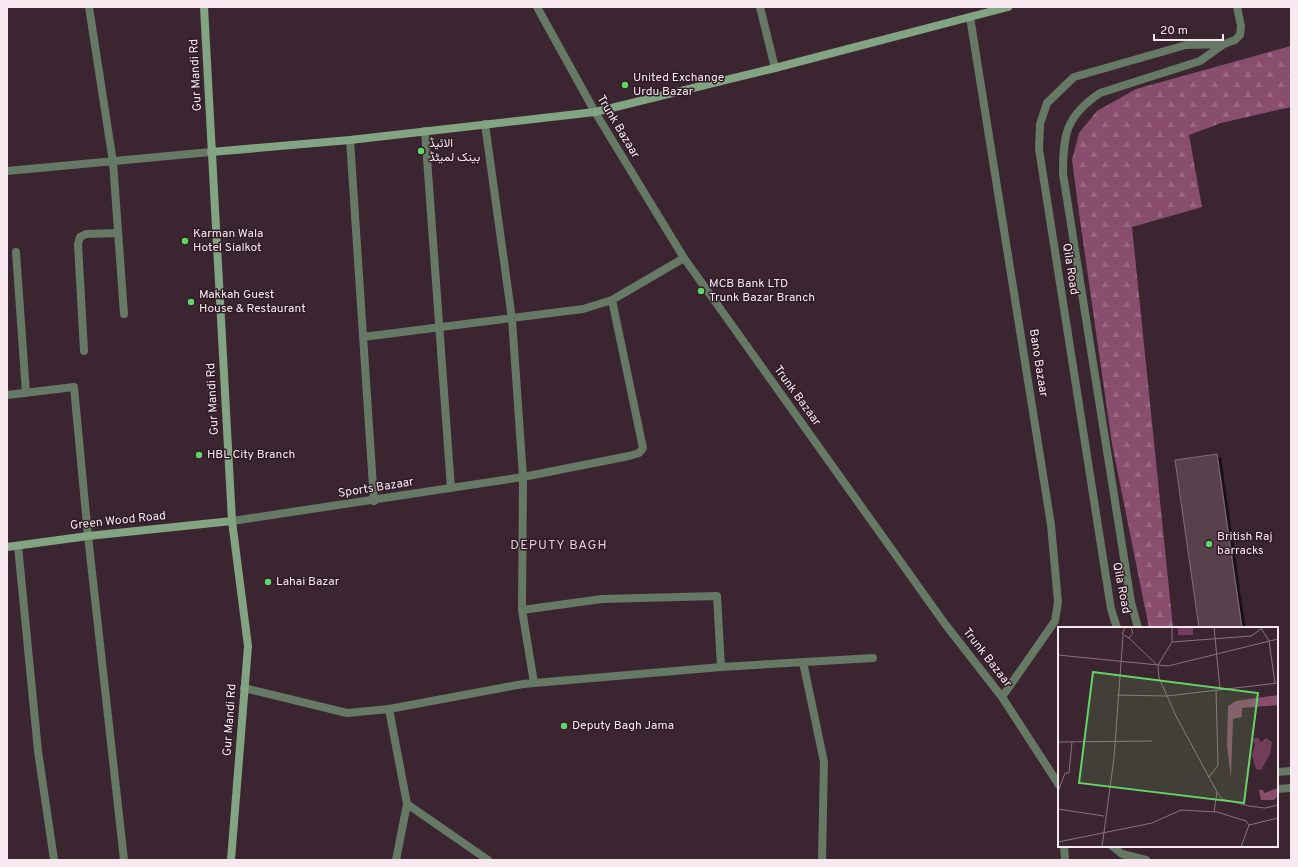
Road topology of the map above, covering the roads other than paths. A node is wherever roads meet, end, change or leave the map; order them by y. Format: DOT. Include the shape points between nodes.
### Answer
graph roads {
  1 [pos="89,7"];
  2 [pos="204,7"];
  3 [pos="537,7"];
  4 [pos="760,7"];
  5 [pos="1236,7"];
  6 [pos="1003,8"];
  7 [pos="970,17"];
  8 [pos="1224,44"];
  9 [pos="775,68"];
  10 [pos="595,112"];
  11 [pos="485,124"];
  12 [pos="425,131"];
  13 [pos="350,140"];
  14 [pos="211,152"];
  15 [pos="113,162"];
  16 [pos="7,171"];
  17 [pos="118,233"];
  18 [pos="16,252"];
  19 [pos="684,258"];
  20 [pos="612,300"];
  21 [pos="124,314"];
  22 [pos="512,319"];
  23 [pos="440,329"];
  24 [pos="363,337"];
  25 [pos="84,351"];
  26 [pos="26,393"];
  27 [pos="7,395"];
  28 [pos="523,478"];
  29 [pos="451,488"];
  30 [pos="374,501"];
  31 [pos="232,521"];
  32 [pos="88,536"];
  33 [pos="18,546"];
  34 [pos="7,547"];
  35 [pos="522,610"];
  36 [pos="1117,627"];
  37 [pos="1138,627"];
  38 [pos="873,658"];
  39 [pos="803,662"];
  40 [pos="721,667"];
  41 [pos="534,683"];
  42 [pos="244,688"];
  43 [pos="1002,697"];
  44 [pos="390,709"];
  45 [pos="1291,771"];
  46 [pos="1278,772"];
  47 [pos="1058,783"];
  48 [pos="1291,788"];
  49 [pos="1278,789"];
  50 [pos="407,804"];
  51 [pos="1064,847"];
  52 [pos="1113,847"];
  53 [pos="54,860"];
  54 [pos="124,860"];
  55 [pos="231,860"];
  56 [pos="396,860"];
  57 [pos="488,860"];
  58 [pos="822,860"];
  59 [pos="1065,860"];
  60 [pos="1146,860"];
  1 -- 15 [label="street"];
  2 -- 14 [label="street, Gur Mandi Rd"];
  3 -- 10 [label="street, Trunk Bazaar"];
  4 -- 9 [label="street"];
  5 -- 8 [label="street, Qila Road" via="1241,26 1240,35"];
  6 -- 7 [label="street"];
  7 -- 9 [label="street"];
  7 -- 43 [label="street, Bano Bazaar" via="1052,525 1058,602 1056,621"];
  8 -- 36 [label="street, Qila Road" via="1186,45 1074,77 1047,103 1040,124 1039,149 1111,609"];
  8 -- 37 [label="street, Qila Road" via="1200,61 1100,93 1088,102 1069,124 1063,146 1065,190 1131,602"];
  9 -- 10 [label="street"];
  10 -- 11 [label="street"];
  10 -- 19 [label="street, Trunk Bazaar"];
  11 -- 12 [label="street"];
  11 -- 22 [label="street"];
  12 -- 13 [label="street"];
  12 -- 23 [label="street"];
  13 -- 14 [label="street"];
  13 -- 24 [label="street"];
  14 -- 15 [label="street"];
  14 -- 31 [label="street, Gur Mandi Rd"];
  15 -- 16 [label="street"];
  15 -- 17 [label="street"];
  17 -- 21 [label="street"];
  17 -- 25 [label="street" via="86,234 80,238 78,244"];
  18 -- 26 [label="street"];
  19 -- 20 [label="street"];
  19 -- 43 [label="street, Trunk Bazaar" via="945,624"];
  20 -- 22 [label="street" via="583,309"];
  20 -- 28 [label="street, Sports Bazaar" via="643,448 629,456"];
  22 -- 23 [label="street"];
  22 -- 28 [label="street"];
  23 -- 24 [label="street"];
  23 -- 29 [label="street"];
  24 -- 30 [label="street"];
  26 -- 27 [label="street"];
  26 -- 32 [label="street" via="74,387"];
  28 -- 29 [label="street, Sports Bazaar"];
  28 -- 35 [label="street"];
  29 -- 30 [label="street, Sports Bazaar"];
  30 -- 31 [label="street, Sports Bazaar"];
  31 -- 32 [label="street, Green Wood Road"];
  31 -- 42 [label="street, Gur Mandi Rd" via="248,646"];
  32 -- 33 [label="street, Green Wood Road"];
  32 -- 54 [label="street"];
  33 -- 34 [label="street, Green Wood Road"];
  33 -- 53 [label="street" via="38,751"];
  35 -- 40 [label="street" via="602,598 717,596"];
  35 -- 41 [label="street"];
  38 -- 39 [label="street"];
  39 -- 40 [label="street"];
  39 -- 58 [label="street" via="824,762"];
  40 -- 41 [label="street"];
  41 -- 44 [label="street"];
  42 -- 44 [label="street" via="347,713"];
  42 -- 55 [label="street, Gur Mandi Rd"];
  43 -- 47 [label="street, Trunk Bazaar"];
  44 -- 50 [label="street"];
  45 -- 46 [label="street"];
  48 -- 49 [label="street"];
  50 -- 56 [label="street"];
  50 -- 57 [label="street"];
  51 -- 59 [label="street"];
  52 -- 60 [label="street" via="1122,854"];
}
